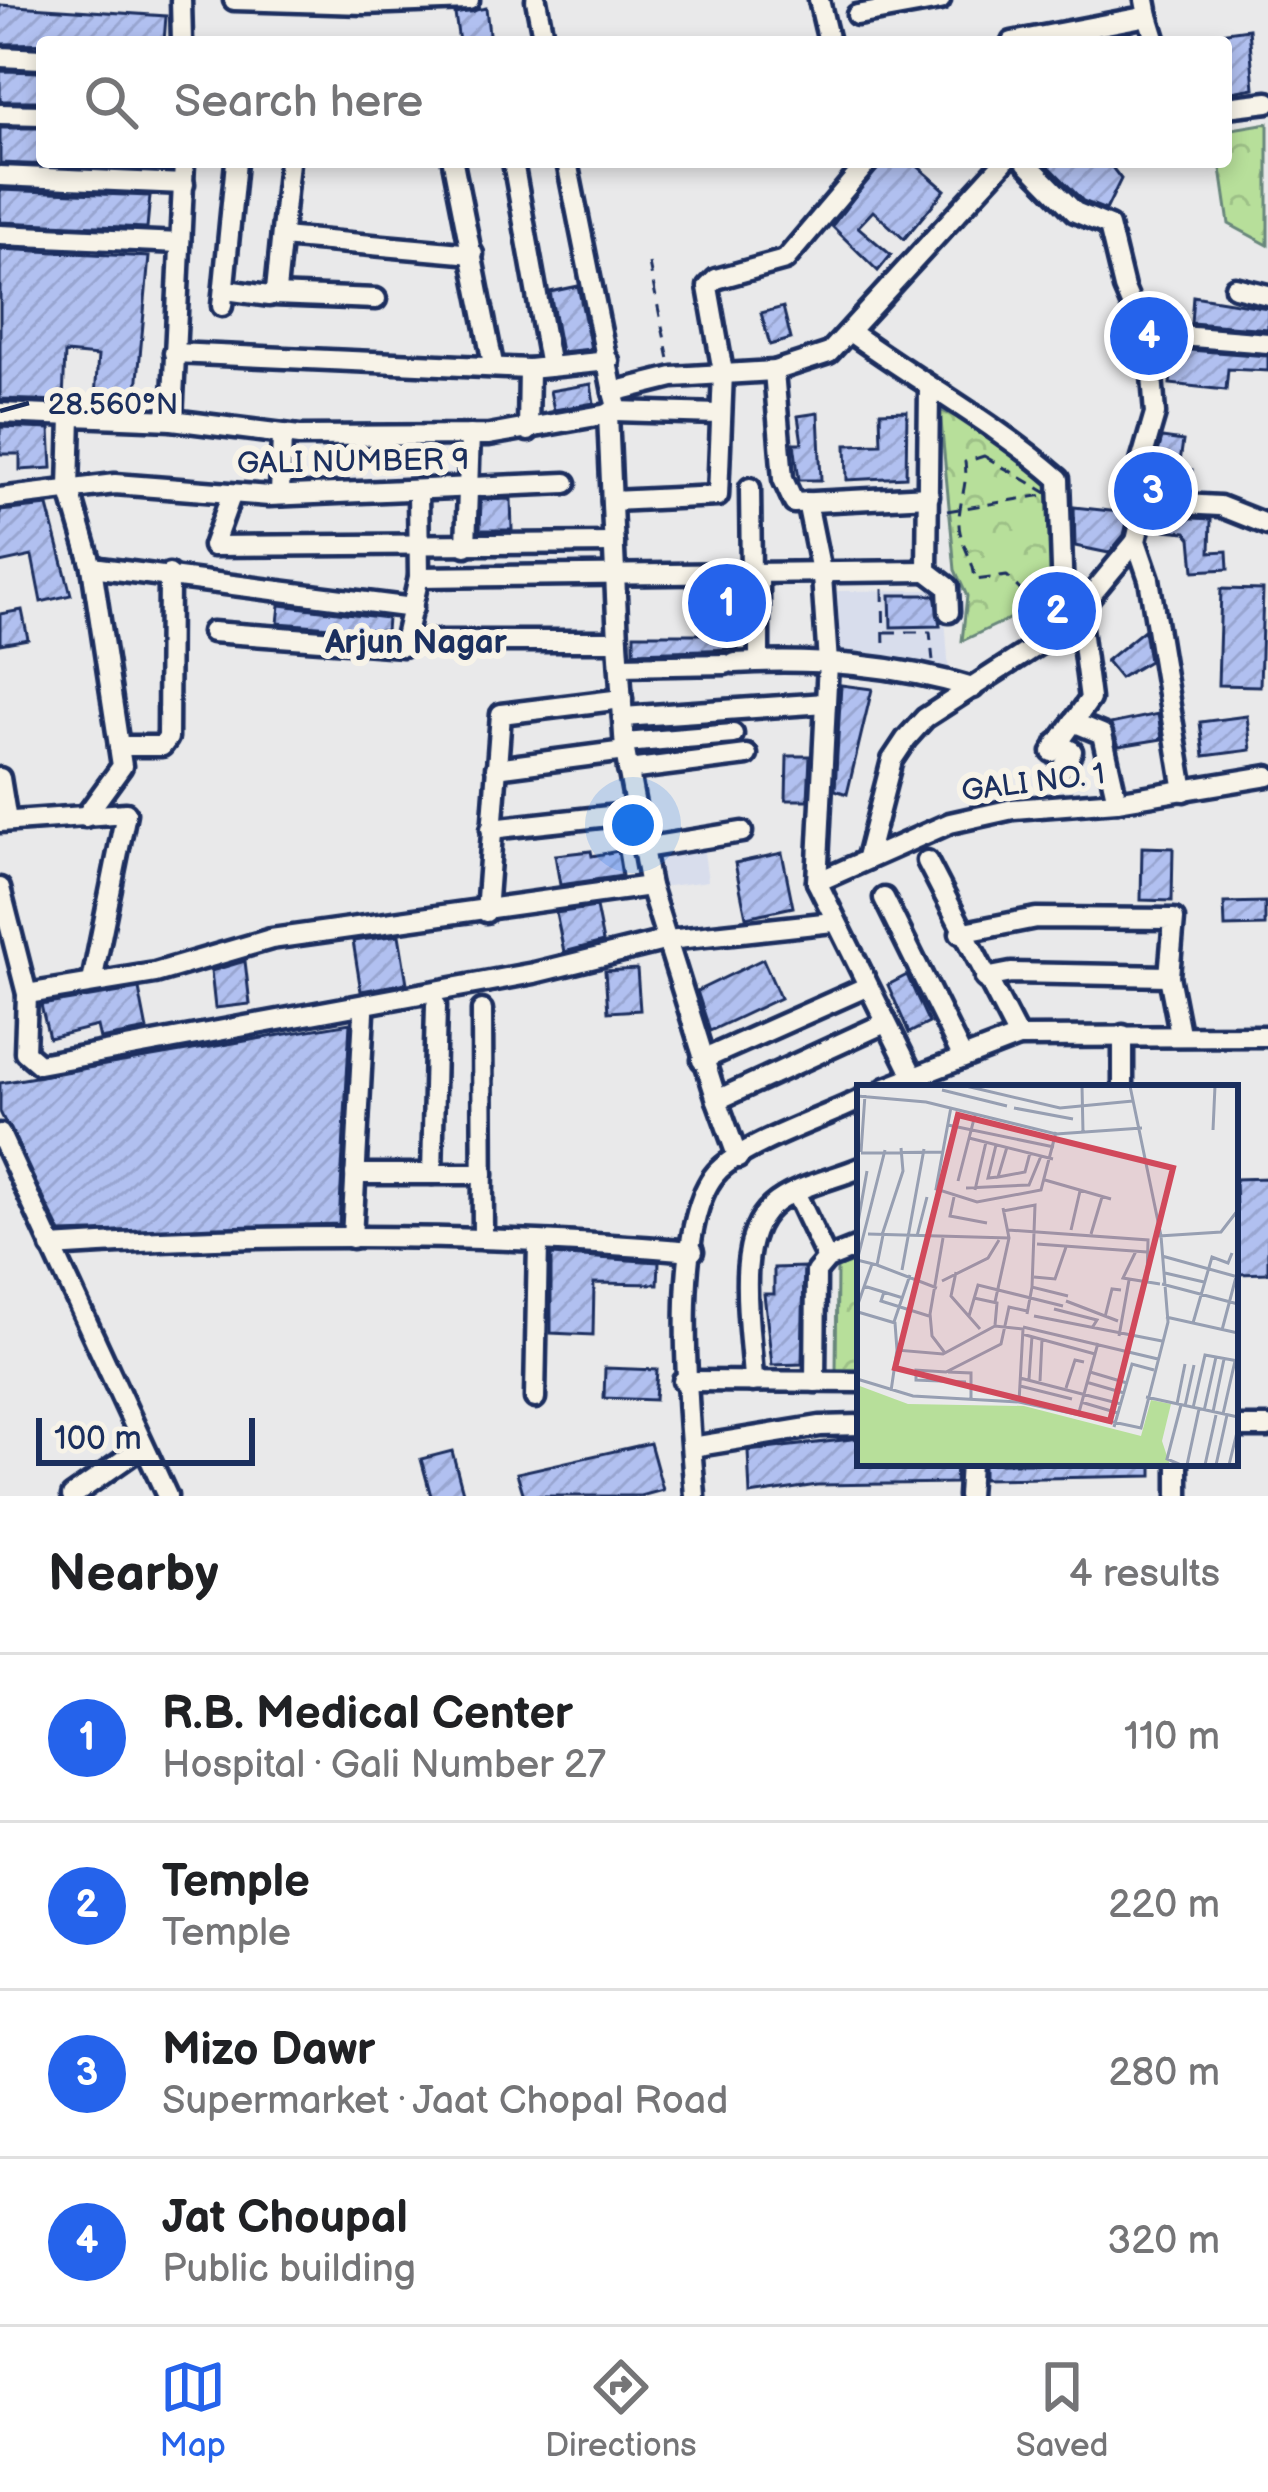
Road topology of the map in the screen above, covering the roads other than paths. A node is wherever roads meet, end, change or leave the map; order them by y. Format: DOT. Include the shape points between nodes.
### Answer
graph roads {
  1 [pos="181,0"];
  2 [pos="234,0"];
  3 [pos="470,0"];
  4 [pos="536,0"];
  5 [pos="819,0"];
  6 [pos="940,0"];
  7 [pos="1147,8"];
  8 [pos="857,15"];
  9 [pos="182,36"];
  10 [pos="543,36"];
  11 [pos="828,36"];
  12 [pos="1036,36"];
  13 [pos="0,57"];
  14 [pos="36,59"];
  15 [pos="1268,102"];
  16 [pos="1232,106"];
  17 [pos="0,114"];
  18 [pos="36,116"];
  19 [pos="184,168"];
  20 [pos="235,168"];
  21 [pos="288,168"];
  22 [pos="454,168"];
  23 [pos="515,168"];
  24 [pos="568,168"];
  25 [pos="863,168"];
  26 [pos="999,168"];
  27 [pos="1032,168"];
  28 [pos="0,176"];
  29 [pos="184,184"];
  30 [pos="0,235"];
  31 [pos="282,237"];
  32 [pos="180,242"];
  33 [pos="473,254"];
  34 [pos="1235,287"];
  35 [pos="273,295"];
  36 [pos="1268,295"];
  37 [pos="376,299"];
  38 [pos="850,332"];
  39 [pos="1143,332"];
  40 [pos="1268,343"];
  41 [pos="174,353"];
  42 [pos="609,361"];
  43 [pos="493,364"];
  44 [pos="550,367"];
  45 [pos="529,369"];
  46 [pos="774,371"];
  47 [pos="723,372"];
  48 [pos="928,389"];
  49 [pos="612,406"];
  50 [pos="0,413"];
  51 [pos="719,415"];
  52 [pos="71,416"];
  53 [pos="172,420"];
  54 [pos="528,431"];
  55 [pos="282,434"];
  56 [pos="470,436"];
  57 [pos="566,483"];
  58 [pos="69,488"];
  59 [pos="750,488"];
  60 [pos="466,489"];
  61 [pos="418,490"];
  62 [pos="280,495"];
  63 [pos="231,496"];
  64 [pos="929,496"];
  65 [pos="0,498"];
  66 [pos="612,501"];
  67 [pos="807,502"];
  68 [pos="1145,502"];
  69 [pos="1268,524"];
  70 [pos="1136,541"];
  71 [pos="614,543"];
  72 [pos="466,546"];
  73 [pos="418,547"];
  74 [pos="92,567"];
  75 [pos="927,571"];
  76 [pos="169,574"];
  77 [pos="615,574"];
  78 [pos="755,575"];
  79 [pos="822,576"];
  80 [pos="419,577"];
  81 [pos="413,608"];
  82 [pos="950,612"];
  83 [pos="1079,613"];
  84 [pos="1064,628"];
  85 [pos="212,632"];
  86 [pos="408,641"];
  87 [pos="618,641"];
  88 [pos="759,662"];
  89 [pos="828,663"];
  90 [pos="620,666"];
  91 [pos="973,688"];
  92 [pos="826,703"];
  93 [pos="623,708"];
  94 [pos="1073,722"];
  95 [pos="733,734"];
  96 [pos="119,746"];
  97 [pos="626,754"];
  98 [pos="747,755"];
  99 [pos="496,768"];
  100 [pos="1061,771"];
  101 [pos="1268,776"];
  102 [pos="0,778"];
  103 [pos="1184,791"];
  104 [pos="1117,801"];
  105 [pos="636,813"];
  106 [pos="85,818"];
  107 [pos="3,822"];
  108 [pos="491,829"];
  109 [pos="742,832"];
  110 [pos="643,848"];
  111 [pos="867,857"];
  112 [pos="927,861"];
  113 [pos="817,882"];
  114 [pos="650,886"];
  115 [pos="0,888"];
  116 [pos="884,898"];
  117 [pos="486,912"];
  118 [pos="832,922"];
  119 [pos="960,933"];
  120 [pos="668,940"];
  121 [pos="1169,976"];
  122 [pos="986,978"];
  123 [pos="92,982"];
  124 [pos="866,987"];
  125 [pos="27,994"];
  126 [pos="436,1005"];
  127 [pos="482,1010"];
  128 [pos="364,1013"];
  129 [pos="885,1023"];
  130 [pos="1180,1033"];
  131 [pos="1123,1035"];
  132 [pos="1268,1036"];
  133 [pos="1018,1037"];
  134 [pos="962,1056"];
  135 [pos="702,1060"];
  136 [pos="913,1076"];
  137 [pos="893,1085"];
  138 [pos="1123,1085"];
  139 [pos="717,1100"];
  140 [pos="857,1101"];
  141 [pos="0,1135"];
  142 [pos="738,1158"];
  143 [pos="0,1162"];
  144 [pos="857,1169"];
  145 [pos="355,1174"];
  146 [pos="432,1174"];
  147 [pos="483,1174"];
  148 [pos="796,1194"];
  149 [pos="352,1238"];
  150 [pos="483,1238"];
  151 [pos="538,1243"];
  152 [pos="51,1246"];
  153 [pos="857,1247"];
  154 [pos="692,1251"];
  155 [pos="827,1259"];
  156 [pos="683,1382"];
  157 [pos="754,1382"];
  158 [pos="815,1382"];
  159 [pos="857,1382"];
  160 [pos="535,1398"];
  161 [pos="857,1425"];
  162 [pos="692,1448"];
  163 [pos="135,1452"];
  164 [pos="970,1466"];
  165 [pos="72,1496"];
  166 [pos="155,1496"];
  167 [pos="167,1496"];
  168 [pos="695,1496"];
  169 [pos="968,1496"];
  1 -- 9 [label="street"];
  2 -- 3 [label="street"];
  4 -- 10 [label="street"];
  5 -- 11 [label="street"];
  6 -- 8 [label="street"];
  7 -- 12 [label="street"];
  13 -- 14 [label="street"];
  15 -- 16 [label="street"];
  17 -- 18 [label="street"];
  19 -- 29 [label="street"];
  20 -- 35 [label="street" via="224,298"];
  21 -- 31 [label="street"];
  22 -- 33 [label="street"];
  23 -- 44 [label="street"];
  24 -- 42 [label="street"];
  25 -- 47 [label="street" via="790,256 710,283"];
  26 -- 38 [label="street"];
  27 -- 39 [label="street" via="1075,212 1109,226"];
  28 -- 29 [label="street"];
  29 -- 32 [label="street"];
  30 -- 32 [label="street"];
  31 -- 33 [label="street"];
  31 -- 35 [label="street"];
  32 -- 41 [label="street"];
  33 -- 43 [label="street"];
  34 -- 36 [label="street"];
  35 -- 37 [label="street"];
  38 -- 46 [label="street" via="813,362"];
  38 -- 48 [label="street"];
  39 -- 40 [label="street"];
  39 -- 68 [label="street" via="1155,414 1141,462"];
  41 -- 43 [label="street"];
  41 -- 53 [label="street"];
  42 -- 44 [label="street"];
  42 -- 49 [label="street"];
  43 -- 45 [label="street"];
  44 -- 45 [label="street"];
  45 -- 54 [label="street"];
  46 -- 47 [label="street"];
  46 -- 67 [label="street" via="784,479 794,503"];
  47 -- 49 [label="street" via="673,377"];
  47 -- 51 [label="street"];
  48 -- 64 [label="street"];
  48 -- 84 [label="street" via="1003,430 1059,479"];
  49 -- 51 [label="street"];
  49 -- 54 [label="street"];
  49 -- 66 [label="street"];
  50 -- 52 [label="street"];
  51 -- 66 [label="street" via="718,496"];
  52 -- 53 [label="street"];
  52 -- 58 [label="street"];
  53 -- 55 [label="street"];
  54 -- 56 [label="street"];
  55 -- 56 [label="street"];
  55 -- 62 [label="street"];
  56 -- 60 [label="street"];
  57 -- 60 [label="street, GALI NUMBER 9"];
  58 -- 63 [label="street, GALI NUMBER 9" via="147,484"];
  58 -- 65 [label="street, GALI NUMBER 9"];
  58 -- 74 [label="street"];
  59 -- 78 [label="street"];
  60 -- 61 [label="street, GALI NUMBER 9"];
  60 -- 72 [label="street"];
  61 -- 62 [label="street, GALI NUMBER 9"];
  61 -- 73 [label="street"];
  62 -- 63 [label="street, GALI NUMBER 9"];
  63 -- 73 [label="street" via="213,546"];
  64 -- 67 [label="street"];
  64 -- 75 [label="street"];
  66 -- 71 [label="street"];
  67 -- 79 [label="street"];
  68 -- 69 [label="street" via="1220,506"];
  68 -- 70 [label="street"];
  70 -- 83 [label="street"];
  70 -- 103 [label="street"];
  71 -- 72 [label="street"];
  71 -- 77 [label="street"];
  72 -- 73 [label="street"];
  73 -- 80 [label="street"];
  74 -- 76 [label="street"];
  74 -- 96 [label="street"];
  75 -- 79 [label="street"];
  75 -- 82 [label="street" via="948,586"];
  76 -- 81 [label="street"];
  76 -- 96 [label="street" via="168,737 162,746"];
  77 -- 78 [label="street"];
  77 -- 80 [label="street"];
  77 -- 87 [label="street"];
  78 -- 79 [label="street"];
  78 -- 88 [label="street"];
  79 -- 89 [label="street"];
  80 -- 81 [label="street"];
  81 -- 86 [label="street"];
  83 -- 84 [label="street"];
  83 -- 94 [label="street" via="1090,699"];
  84 -- 91 [label="street"];
  85 -- 86 [label="street" via="393,648"];
  86 -- 87 [label="street"];
  87 -- 90 [label="street"];
  88 -- 89 [label="street"];
  88 -- 90 [label="street"];
  89 -- 91 [label="street"];
  89 -- 92 [label="street"];
  90 -- 93 [label="street"];
  91 -- 111 [label="street" via="925,718 898,750"];
  92 -- 93 [label="street"];
  92 -- 113 [label="street"];
  93 -- 97 [label="street"];
  93 -- 99 [label="street" via="501,714"];
  94 -- 100 [label="street" via="1054,747 1072,752"];
  94 -- 104 [label="street" via="1102,734"];
  95 -- 97 [label="street"];
  96 -- 106 [label="street" via="122,766"];
  97 -- 98 [label="street"];
  97 -- 99 [label="street"];
  97 -- 105 [label="street"];
  99 -- 108 [label="street"];
  101 -- 103 [label="street, GALI NO. 1"];
  102 -- 107 [label="street"];
  103 -- 104 [label="street, GALI NO. 1"];
  104 -- 111 [label="street, GALI NO. 1" via="971,818"];
  105 -- 108 [label="street"];
  105 -- 110 [label="street"];
  106 -- 107 [label="street"];
  106 -- 123 [label="street" via="126,813"];
  108 -- 117 [label="street"];
  109 -- 110 [label="street"];
  110 -- 114 [label="street"];
  111 -- 113 [label="street, GALI NO. 1"];
  112 -- 119 [label="street"];
  113 -- 118 [label="street"];
  114 -- 117 [label="street"];
  114 -- 120 [label="street"];
  115 -- 125 [label="street"];
  116 -- 134 [label="street"];
  117 -- 123 [label="street" via="271,939"];
  118 -- 120 [label="street"];
  118 -- 124 [label="street"];
  119 -- 121 [label="street" via="1036,918 1174,919"];
  119 -- 122 [label="street"];
  120 -- 125 [label="street" via="534,973 39,1064 25,1052"];
  120 -- 135 [label="street"];
  121 -- 122 [label="street"];
  121 -- 130 [label="street"];
  122 -- 133 [label="street"];
  123 -- 125 [label="street"];
  124 -- 129 [label="street"];
  124 -- 135 [label="street"];
  126 -- 146 [label="street"];
  127 -- 147 [label="street"];
  128 -- 145 [label="street"];
  129 -- 136 [label="street"];
  129 -- 139 [label="street"];
  130 -- 131 [label="street"];
  130 -- 132 [label="street"];
  131 -- 133 [label="street"];
  131 -- 138 [label="street"];
  133 -- 134 [label="street"];
  134 -- 136 [label="street"];
  135 -- 139 [label="street"];
  136 -- 137 [label="street"];
  139 -- 142 [label="street"];
  140 -- 142 [label="street"];
  141 -- 152 [label="street"];
  142 -- 154 [label="street" via="704,1189"];
  143 -- 163 [label="street"];
  144 -- 148 [label="street"];
  145 -- 146 [label="street"];
  145 -- 149 [label="street"];
  146 -- 147 [label="street"];
  147 -- 150 [label="street"];
  148 -- 155 [label="street"];
  148 -- 157 [label="street" via="775,1203 753,1238"];
  149 -- 150 [label="street"];
  149 -- 152 [label="street"];
  150 -- 151 [label="street"];
  151 -- 154 [label="street"];
  151 -- 160 [label="street"];
  152 -- 167 [label="street"];
  153 -- 155 [label="street"];
  154 -- 156 [label="street"];
  155 -- 158 [label="street" via="815,1278"];
  156 -- 157 [label="street"];
  156 -- 162 [label="street"];
  157 -- 158 [label="street"];
  158 -- 159 [label="street"];
  161 -- 162 [label="street"];
  162 -- 168 [label="street"];
  163 -- 165 [label="street"];
  163 -- 166 [label="street"];
  164 -- 169 [label="street"];
}
